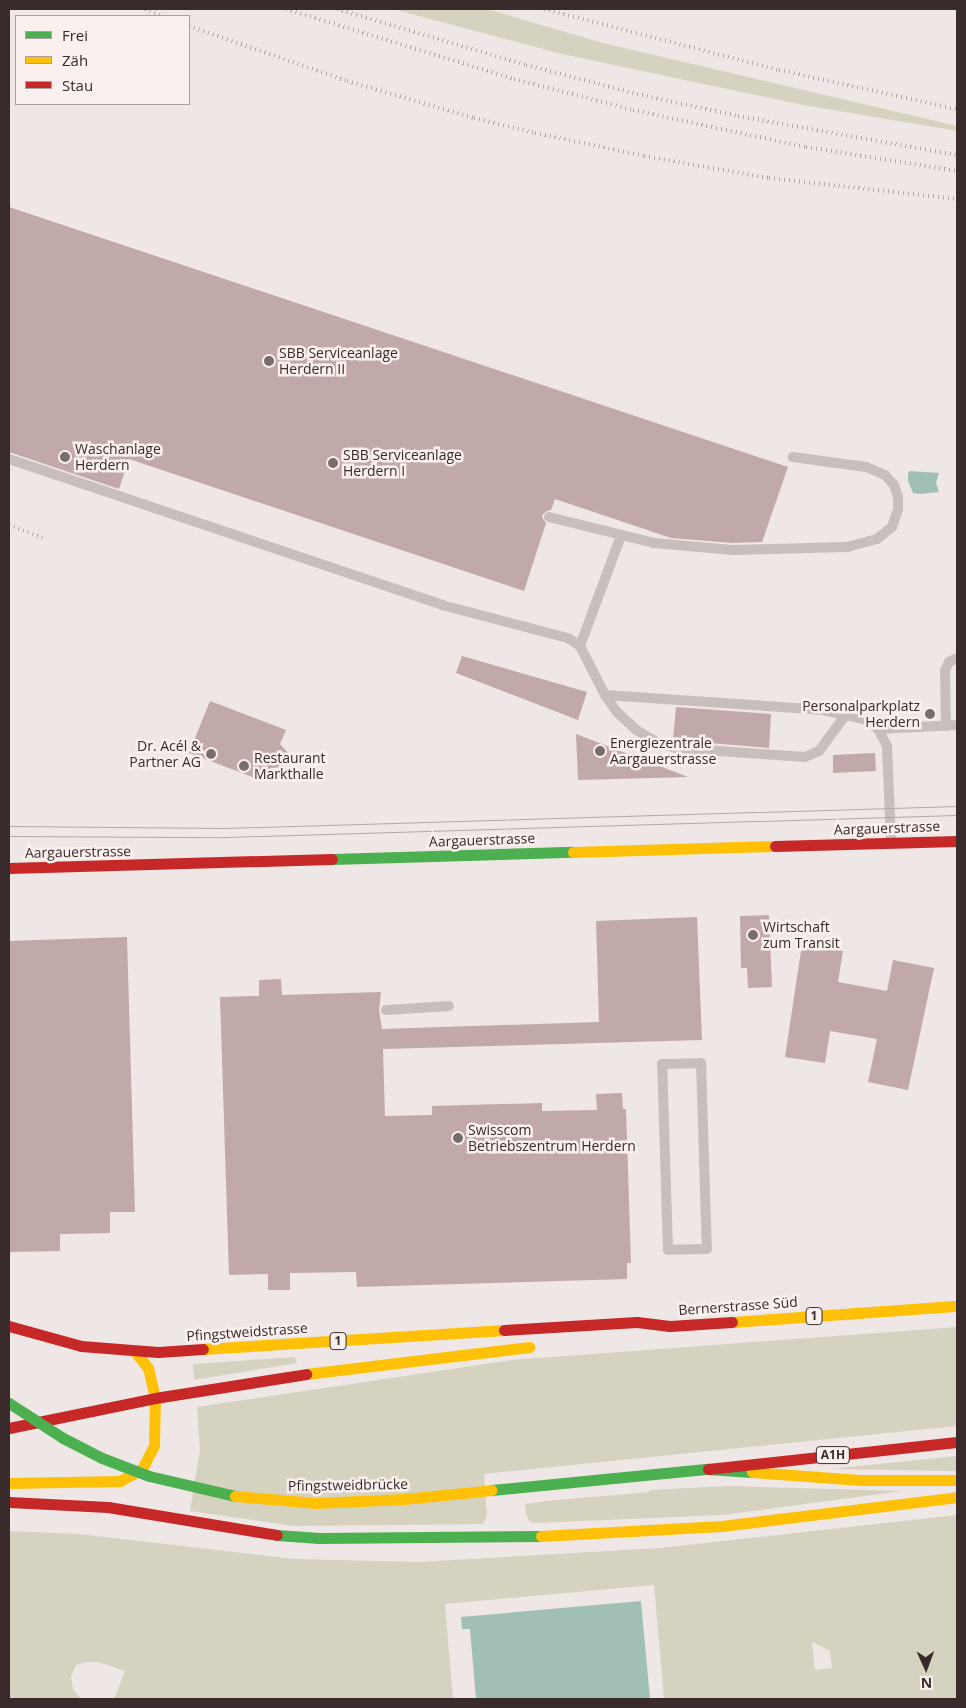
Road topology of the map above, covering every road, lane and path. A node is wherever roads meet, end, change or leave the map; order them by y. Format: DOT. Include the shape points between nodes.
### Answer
graph roads {
  1 [pos="793,457"];
  2 [pos="9,459"];
  3 [pos="550,517"];
  4 [pos="621,536"];
  5 [pos="580,646"];
  6 [pos="957,658"];
  7 [pos="605,695"];
  8 [pos="848,713"];
  9 [pos="957,725"];
  10 [pos="946,726"];
  11 [pos="878,729"];
  12 [pos="957,841"];
  13 [pos="891,843"];
  14 [pos="9,868"];
  15 [pos="449,1006"];
  16 [pos="386,1010"];
  17 [pos="707,1249"];
  18 [pos="957,1306"];
  19 [pos="9,1326"];
  20 [pos="670,1326"];
  21 [pos="653,1334"];
  22 [pos="540,1346"];
  23 [pos="134,1351"];
  24 [pos="155,1398"];
  25 [pos="9,1403"];
  26 [pos="9,1428"];
  27 [pos="957,1442"];
  28 [pos="708,1468"];
  29 [pos="957,1480"];
  30 [pos="9,1483"];
  31 [pos="957,1497"];
  32 [pos="9,1502"];
  1 -- 4 [label="lane" via="866,467 886,475 898,497 898,510 892,527 870,542 812,550 681,547"];
  2 -- 5 [label="lane" via="442,604 562,636"];
  3 -- 4 [label="lane"];
  4 -- 5 [label="lane"];
  5 -- 7 [label="lane"];
  6 -- 10 [label="lane" via="949,662 945,670"];
  7 -- 8 [label="lane"];
  7 -- 8 [label="lane" via="636,730 660,744 676,748 811,756 819,751"];
  8 -- 11 [label="lane" via="864,718"];
  9 -- 10 [label="lane"];
  10 -- 11 [label="lane"];
  11 -- 13 [label="lane" via="888,752"];
  12 -- 13 [label="main road, Aargauerstrasse"];
  13 -- 14 [label="main road, Aargauerstrasse"];
  15 -- 16 [label="lane"];
  17 -- 17 [label="lane" via="701,1063 662,1064 668,1250"];
  18 -- 20 [label="main road, Bernerstrasse Süd / 1"];
  19 -- 23 [label="main road, Pfingstweidstrasse / 1" via="81,1346"];
  20 -- 21 [label="main road"];
  20 -- 23 [label="main road, Pfingstweidstrasse / 1" via="637,1322 202,1350"];
  22 -- 24 [label="main road" via="375,1364"];
  23 -- 24 [label="main road" via="148,1368"];
  24 -- 26 [label="main road"];
  24 -- 30 [label="main road" via="154,1445 147,1462 135,1475 113,1481"];
  25 -- 28 [label="main road, Pfingstweidbrücke, bridge" via="63,1438 102,1458 149,1476 252,1499 316,1503 404,1500"];
  27 -- 28 [label="main road, A1H"];
  28 -- 29 [label="main road" via="860,1480"];
  31 -- 32 [label="main road" via="658,1531 389,1538 262,1534 108,1507"];
}
